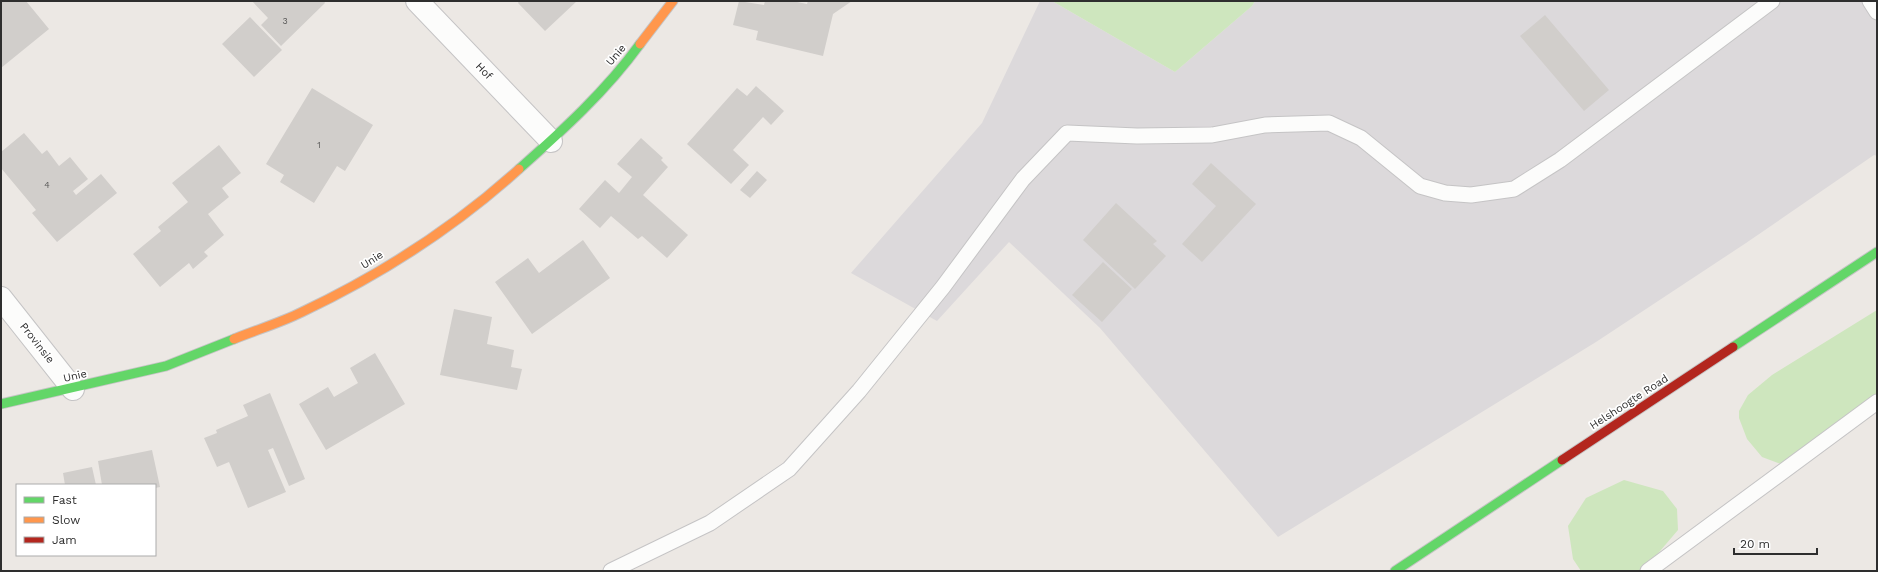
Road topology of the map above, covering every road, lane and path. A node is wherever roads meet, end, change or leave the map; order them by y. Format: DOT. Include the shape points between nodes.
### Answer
graph roads {
  1 [pos="418,1"];
  2 [pos="673,1"];
  3 [pos="1772,1"];
  4 [pos="1870,1"];
  5 [pos="1877,12"];
  6 [pos="552,141"];
  7 [pos="1877,252"];
  8 [pos="1,298"];
  9 [pos="73,389"];
  10 [pos="1877,402"];
  11 [pos="1,404"];
  12 [pos="611,571"];
  13 [pos="1395,571"];
  14 [pos="1648,571"];
  1 -- 6 [label="street, Hof"];
  2 -- 6 [label="street, Unie" via="653,30 599,93"];
  3 -- 12 [label="lane" via="1560,160 1514,189 1471,195 1445,193 1420,186 1361,138 1329,123 1265,125 1212,135 1137,136 1067,132 1023,179 943,287 859,391 789,469 710,523"];
  4 -- 5 [label="lane"];
  6 -- 9 [label="street, Unie" via="494,191 441,230 365,279 315,305 178,362"];
  7 -- 13 [label="street, Helshoogte Road"];
  8 -- 9 [label="street, Provinsie"];
  9 -- 11 [label="street, Unie"];
  10 -- 14 [label="lane"];
}
